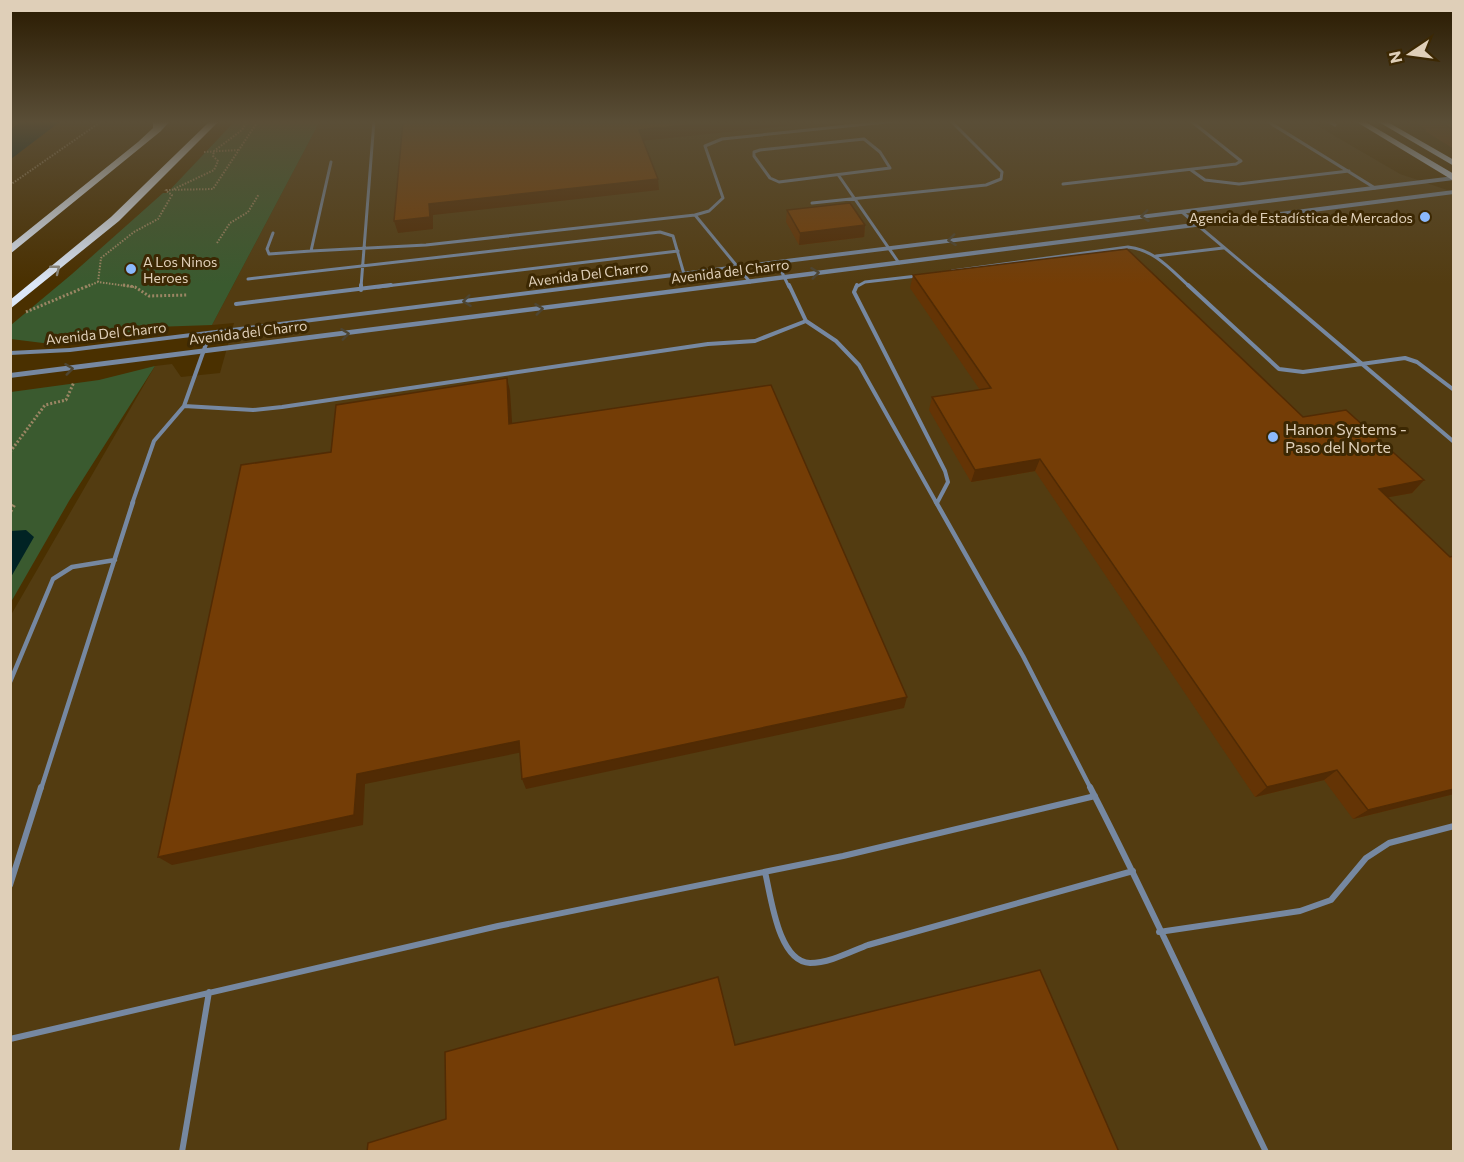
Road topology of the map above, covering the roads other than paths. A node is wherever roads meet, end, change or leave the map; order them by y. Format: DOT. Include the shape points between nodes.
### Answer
graph roads {
  1 [pos="99,175"];
  2 [pos="160,175"];
  3 [pos="328,175"];
  4 [pos="369,175"];
  5 [pos="716,175"];
  6 [pos="768,175"];
  7 [pos="845,175"];
  8 [pos="1002,175"];
  9 [pos="1137,175"];
  10 [pos="1198,175"];
  11 [pos="1313,175"];
  12 [pos="1355,175"];
  13 [pos="839,176"];
  14 [pos="1454,178"];
  15 [pos="1063,184"];
  16 [pos="1375,188"];
  17 [pos="1454,192"];
  18 [pos="854,198"];
  19 [pos="1393,199"];
  20 [pos="812,203"];
  21 [pos="1182,212"];
  22 [pos="695,215"];
  23 [pos="1197,224"];
  24 [pos="273,233"];
  25 [pos="363,247"];
  26 [pos="890,248"];
  27 [pos="1223,248"];
  28 [pos="10,251"];
  29 [pos="311,251"];
  30 [pos="678,251"];
  31 [pos="1156,256"];
  32 [pos="777,262"];
  33 [pos="899,263"];
  34 [pos="363,266"];
  35 [pos="738,267"];
  36 [pos="950,271"];
  37 [pos="684,274"];
  38 [pos="926,274"];
  39 [pos="784,277"];
  40 [pos="248,279"];
  41 [pos="750,282"];
  42 [pos="361,290"];
  43 [pos="236,304"];
  44 [pos="10,306"];
  45 [pos="806,321"];
  46 [pos="210,333"];
  47 [pos="204,352"];
  48 [pos="10,353"];
  49 [pos="1360,364"];
  50 [pos="10,376"];
  51 [pos="1454,390"];
  52 [pos="184,406"];
  53 [pos="1454,442"];
  54 [pos="937,503"];
  55 [pos="115,560"];
  56 [pos="10,682"];
  57 [pos="1095,796"];
  58 [pos="1454,826"];
  59 [pos="765,872"];
  60 [pos="1133,872"];
  61 [pos="10,885"];
  62 [pos="1159,932"];
  63 [pos="209,992"];
  64 [pos="10,1039"];
  65 [pos="182,1152"];
  66 [pos="1266,1152"];
  1 -- 28 [label="highway"];
  44 -- 2 [label="highway, one-way" via="115,219"];
  3 -- 29 [label="lane"];
  4 -- 25 [label="lane"];
  5 -- 22 [label="lane" via="723,198 709,211"];
  6 -- 13 [label="lane" via="776,182"];
  7 -- 13 [label="lane"];
  8 -- 18 [label="lane" via="986,185"];
  9 -- 15 [label="lane"];
  10 -- 11 [label="lane" via="1205,180 1239,184"];
  12 -- 16 [label="lane"];
  13 -- 18 [label="lane"];
  14 -- 16 [label="street, Avenida Del Charro"];
  16 -- 19 [label="street"];
  16 -- 21 [label="street, Avenida Del Charro"];
  17 -- 19 [label="street, Avenida del Charro"];
  18 -- 20 [label="lane"];
  18 -- 26 [label="lane"];
  19 -- 23 [label="street, Avenida del Charro"];
  21 -- 23 [label="lane"];
  21 -- 26 [label="street, Avenida Del Charro, one-way"];
  22 -- 25 [label="lane" via="426,245"];
  22 -- 35 [label="lane"];
  23 -- 27 [label="lane"];
  23 -- 33 [label="street, Avenida del Charro"];
  24 -- 29 [label="lane" via="269,254"];
  25 -- 29 [label="lane"];
  25 -- 34 [label="lane"];
  26 -- 32 [label="street, Avenida Del Charro"];
  26 -- 33 [label="lane"];
  27 -- 31 [label="lane"];
  27 -- 49 [label="lane"];
  30 -- 34 [label="lane" via="673,236 660,232"];
  30 -- 37 [label="lane"];
  30 -- 42 [label="lane"];
  31 -- 36 [label="lane" via="1145,249 1128,247"];
  31 -- 49 [label="lane" via="1279,369 1303,372"];
  32 -- 35 [label="street, Avenida Del Charro"];
  32 -- 39 [label="lane"];
  39 -- 33 [label="street, Avenida del Charro, one-way"];
  34 -- 40 [label="lane"];
  34 -- 42 [label="lane"];
  35 -- 37 [label="street, Avenida Del Charro"];
  35 -- 41 [label="lane"];
  37 -- 46 [label="street, Avenida Del Charro, one-way"];
  38 -- 54 [label="lane" via="865,282 857,285 854,292 942,464 948,482"];
  39 -- 41 [label="street, Avenida del Charro"];
  39 -- 45 [label="lane"];
  47 -- 41 [label="street, Avenida del Charro, one-way"];
  42 -- 43 [label="lane"];
  45 -- 52 [label="lane" via="755,341 708,344 282,407 253,410"];
  45 -- 54 [label="lane" via="836,341 859,365"];
  46 -- 47 [label="lane"];
  46 -- 48 [label="street, Avenida Del Charro"];
  50 -- 47 [label="street, Avenida del Charro, one-way"];
  47 -- 52 [label="lane"];
  49 -- 51 [label="lane" via="1410,359"];
  49 -- 53 [label="lane"];
  52 -- 55 [label="lane" via="149,452"];
  54 -- 57 [label="lane" via="1023,656"];
  55 -- 56 [label="lane" via="72,567 53,579"];
  55 -- 61 [label="lane"];
  57 -- 59 [label="lane"];
  57 -- 60 [label="lane"];
  58 -- 62 [label="lane" via="1389,843 1366,858 1331,900 1300,911"];
  59 -- 60 [label="lane" via="782,941 793,956 808,963"];
  59 -- 63 [label="lane" via="498,926"];
  60 -- 62 [label="lane"];
  62 -- 66 [label="lane"];
  63 -- 64 [label="lane"];
  63 -- 65 [label="lane"];
}
